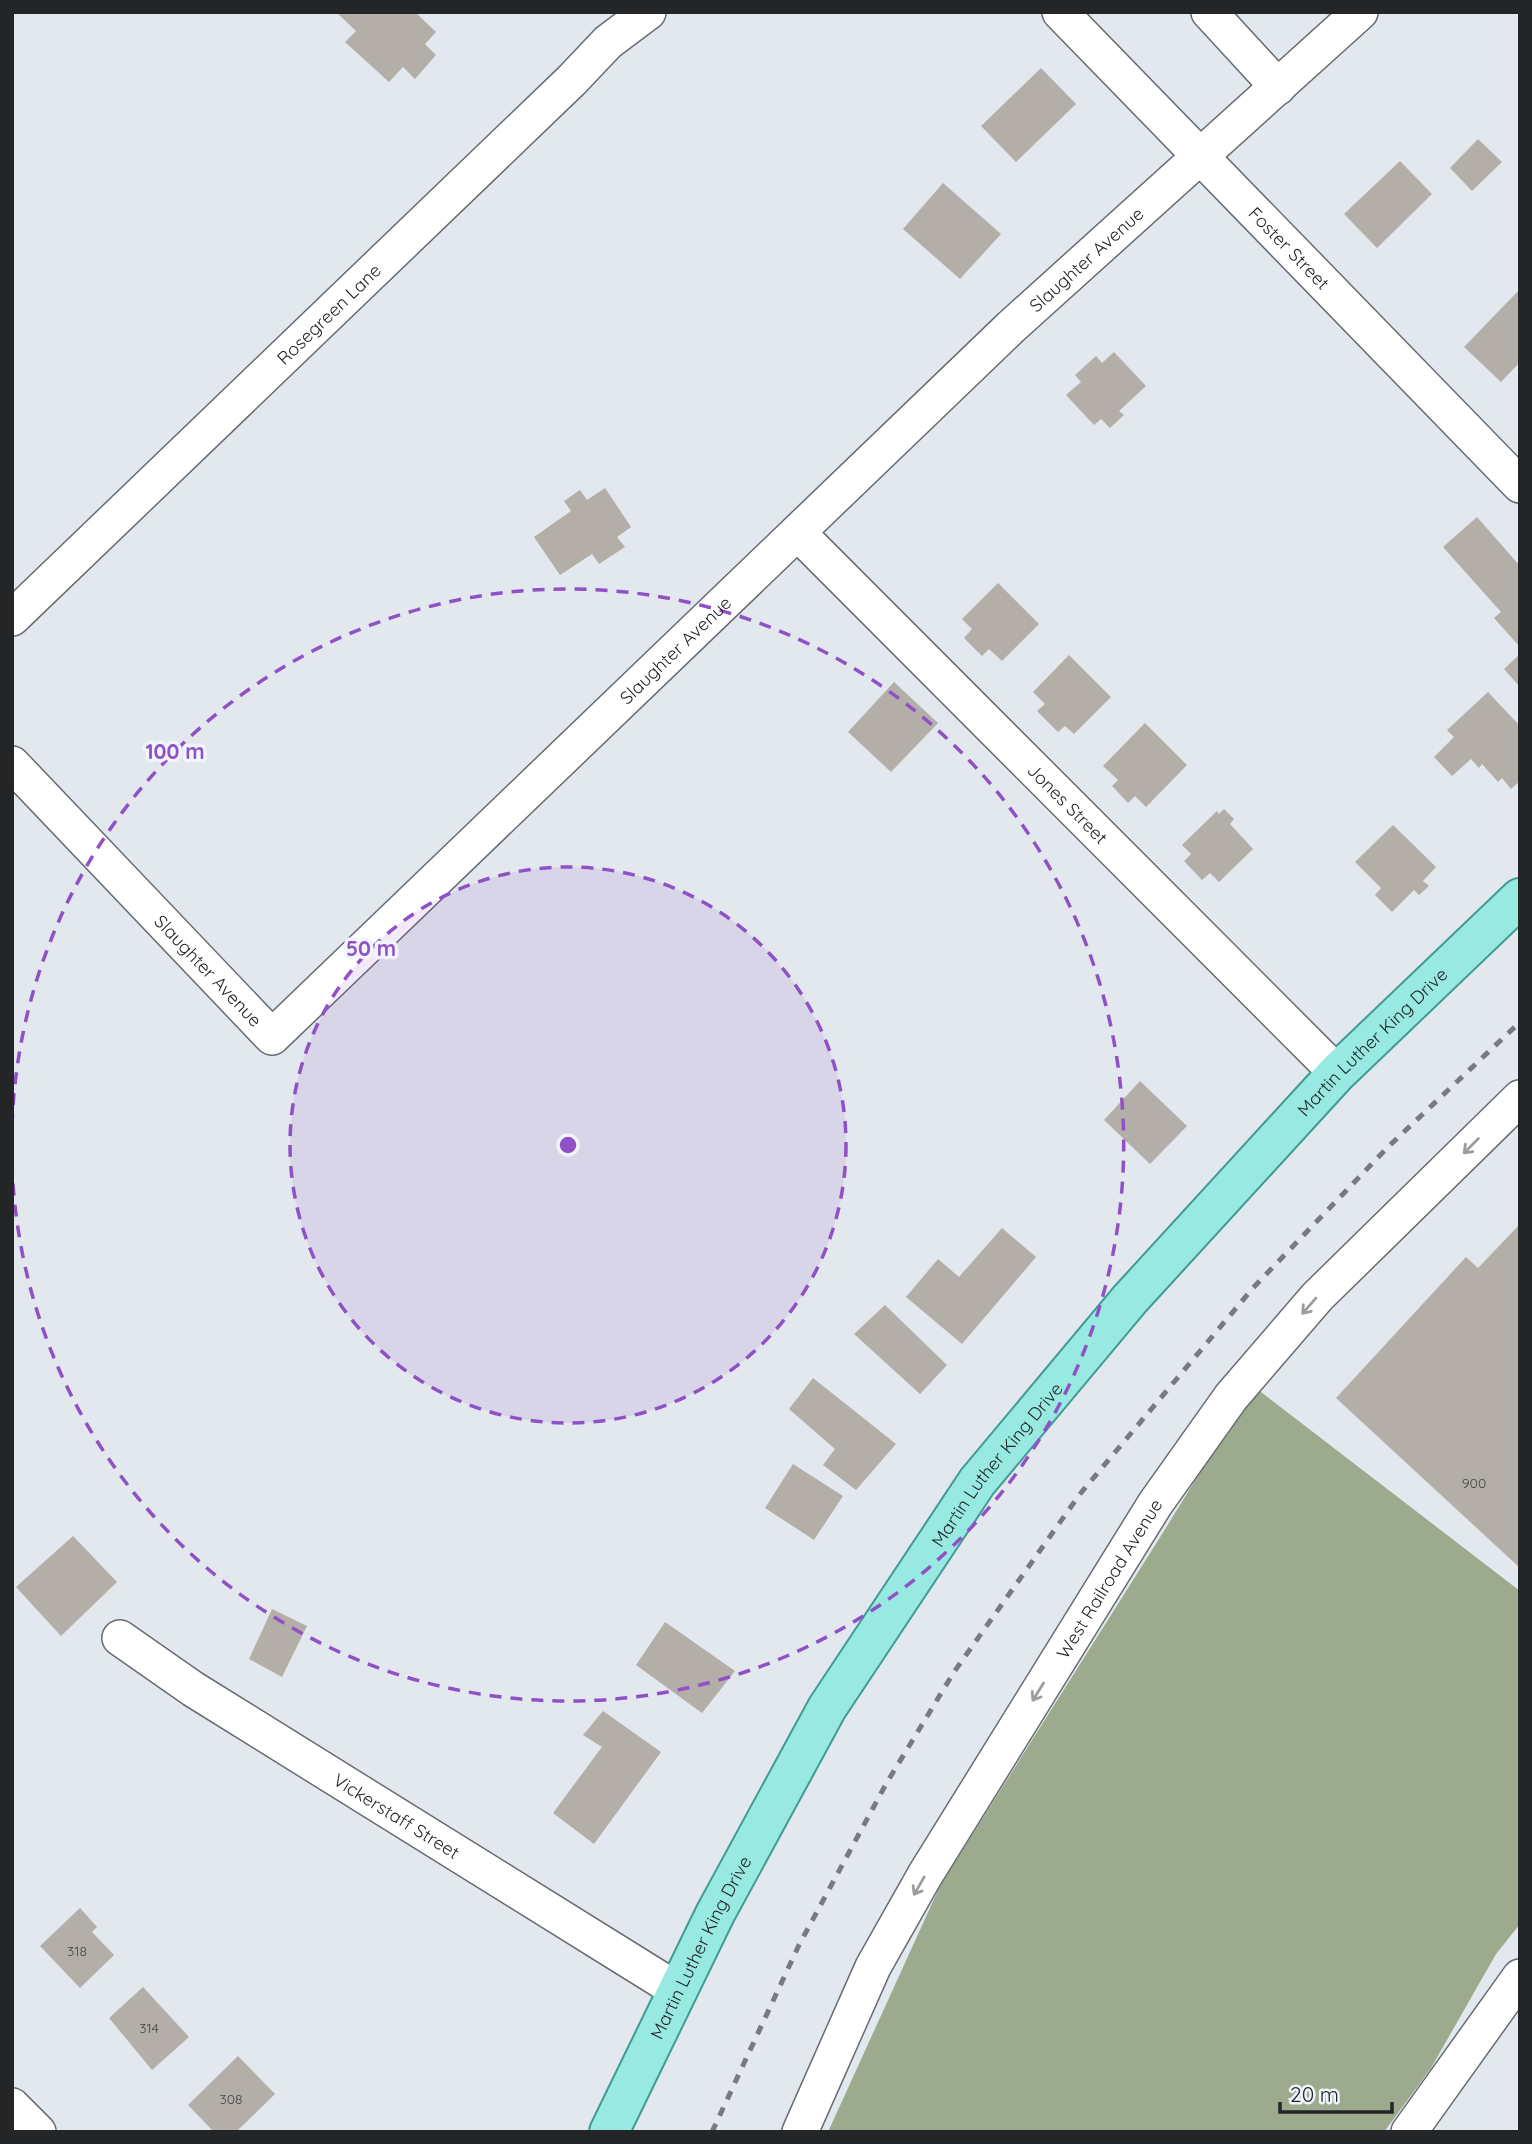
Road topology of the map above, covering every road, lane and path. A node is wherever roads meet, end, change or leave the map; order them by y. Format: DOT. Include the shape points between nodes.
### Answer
graph roads {
  1 [pos="648,12"];
  2 [pos="1060,12"];
  3 [pos="1209,12"];
  4 [pos="1360,12"];
  5 [pos="1278,87"];
  6 [pos="1200,158"];
  7 [pos="1518,480"];
  8 [pos="798,533"];
  9 [pos="12,618"];
  10 [pos="12,764"];
  11 [pos="1520,898"];
  12 [pos="1336,1073"];
  13 [pos="1520,1098"];
  14 [pos="120,1638"];
  15 [pos="1520,1977"];
  16 [pos="677,1990"];
  17 [pos="12,2106"];
  18 [pos="38,2132"];
  19 [pos="609,2132"];
  20 [pos="800,2132"];
  21 [pos="1409,2132"];
  1 -- 9 [label="street, Rosegreen Lane" via="608,42"];
  2 -- 6 [label="street, Foster Street"];
  3 -- 5 [label="street"];
  4 -- 5 [label="street, Slaughter Avenue"];
  5 -- 6 [label="street, Slaughter Avenue"];
  6 -- 7 [label="street, Foster Street"];
  6 -- 8 [label="street, Slaughter Avenue" via="1011,327"];
  8 -- 10 [label="street, Slaughter Avenue" via="272,1037"];
  8 -- 12 [label="street, Jones Street"];
  11 -- 12 [label="main road, Martin Luther King Drive"];
  12 -- 16 [label="main road, Martin Luther King Drive" via="1130,1299 977,1482 827,1708"];
  13 -- 20 [label="street, West Railroad Avenue, one-way" via="1317,1297 1231,1397 1163,1493 873,1966"];
  14 -- 16 [label="street, Vickerstaff Street" via="193,1689"];
  15 -- 21 [label="street"];
  16 -- 19 [label="main road, Martin Luther King Drive"];
  17 -- 18 [label="street"];
}
